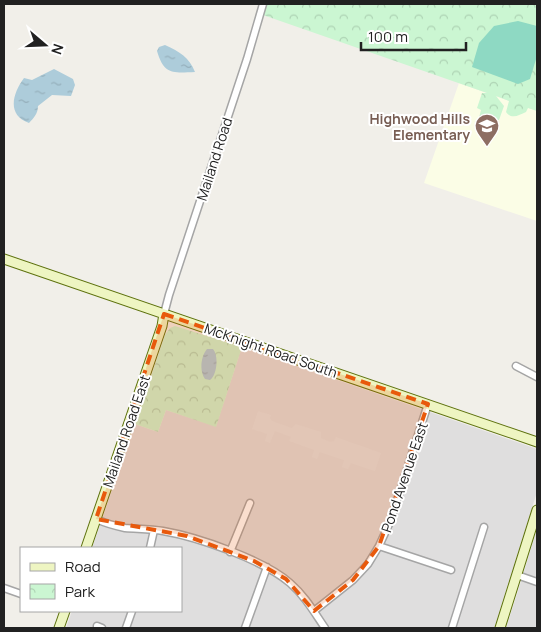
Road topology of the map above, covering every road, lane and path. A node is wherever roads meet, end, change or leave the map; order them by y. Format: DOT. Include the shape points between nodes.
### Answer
graph roads {
  1 [pos="263,4"];
  2 [pos="4,259"];
  3 [pos="164,314"];
  4 [pos="516,366"];
  5 [pos="537,377"];
  6 [pos="428,404"];
  7 [pos="537,442"];
  8 [pos="250,503"];
  9 [pos="537,510"];
  10 [pos="96,520"];
  11 [pos="484,527"];
  12 [pos="154,530"];
  13 [pos="379,546"];
  14 [pos="86,547"];
  15 [pos="150,547"];
  16 [pos="230,552"];
  17 [pos="267,567"];
  18 [pos="452,570"];
  19 [pos="517,575"];
  20 [pos="537,582"];
  21 [pos="4,588"];
  22 [pos="20,594"];
  23 [pos="314,611"];
  24 [pos="65,612"];
  25 [pos="132,612"];
  26 [pos="60,628"];
  27 [pos="97,628"];
  28 [pos="102,628"];
  29 [pos="126,628"];
  30 [pos="245,628"];
  31 [pos="325,628"];
  32 [pos="452,628"];
  33 [pos="500,628"];
  1 -- 3 [label="street, Mailand Road"];
  2 -- 3 [label="street, McKnight Road South"];
  3 -- 6 [label="street, McKnight Road South"];
  3 -- 10 [label="street, Mailand Road East"];
  4 -- 5 [label="street"];
  6 -- 7 [label="street, McKnight Road South"];
  6 -- 13 [label="street, Pond Avenue East" via="392,518"];
  8 -- 16 [label="street"];
  9 -- 19 [label="street"];
  10 -- 12 [label="street" via="120,527"];
  10 -- 14 [label="street, Mailand Road East"];
  11 -- 32 [label="street"];
  12 -- 15 [label="street"];
  12 -- 16 [label="street" via="187,536"];
  13 -- 18 [label="street"];
  13 -- 23 [label="street, Pond Avenue East" via="353,580"];
  16 -- 17 [label="street"];
  17 -- 23 [label="street" via="295,587"];
  17 -- 30 [label="street"];
  19 -- 20 [label="street"];
  19 -- 33 [label="street"];
  21 -- 22 [label="street"];
  23 -- 31 [label="street"];
  24 -- 26 [label="street"];
  25 -- 29 [label="street"];
  27 -- 28 [label="street"];
}
